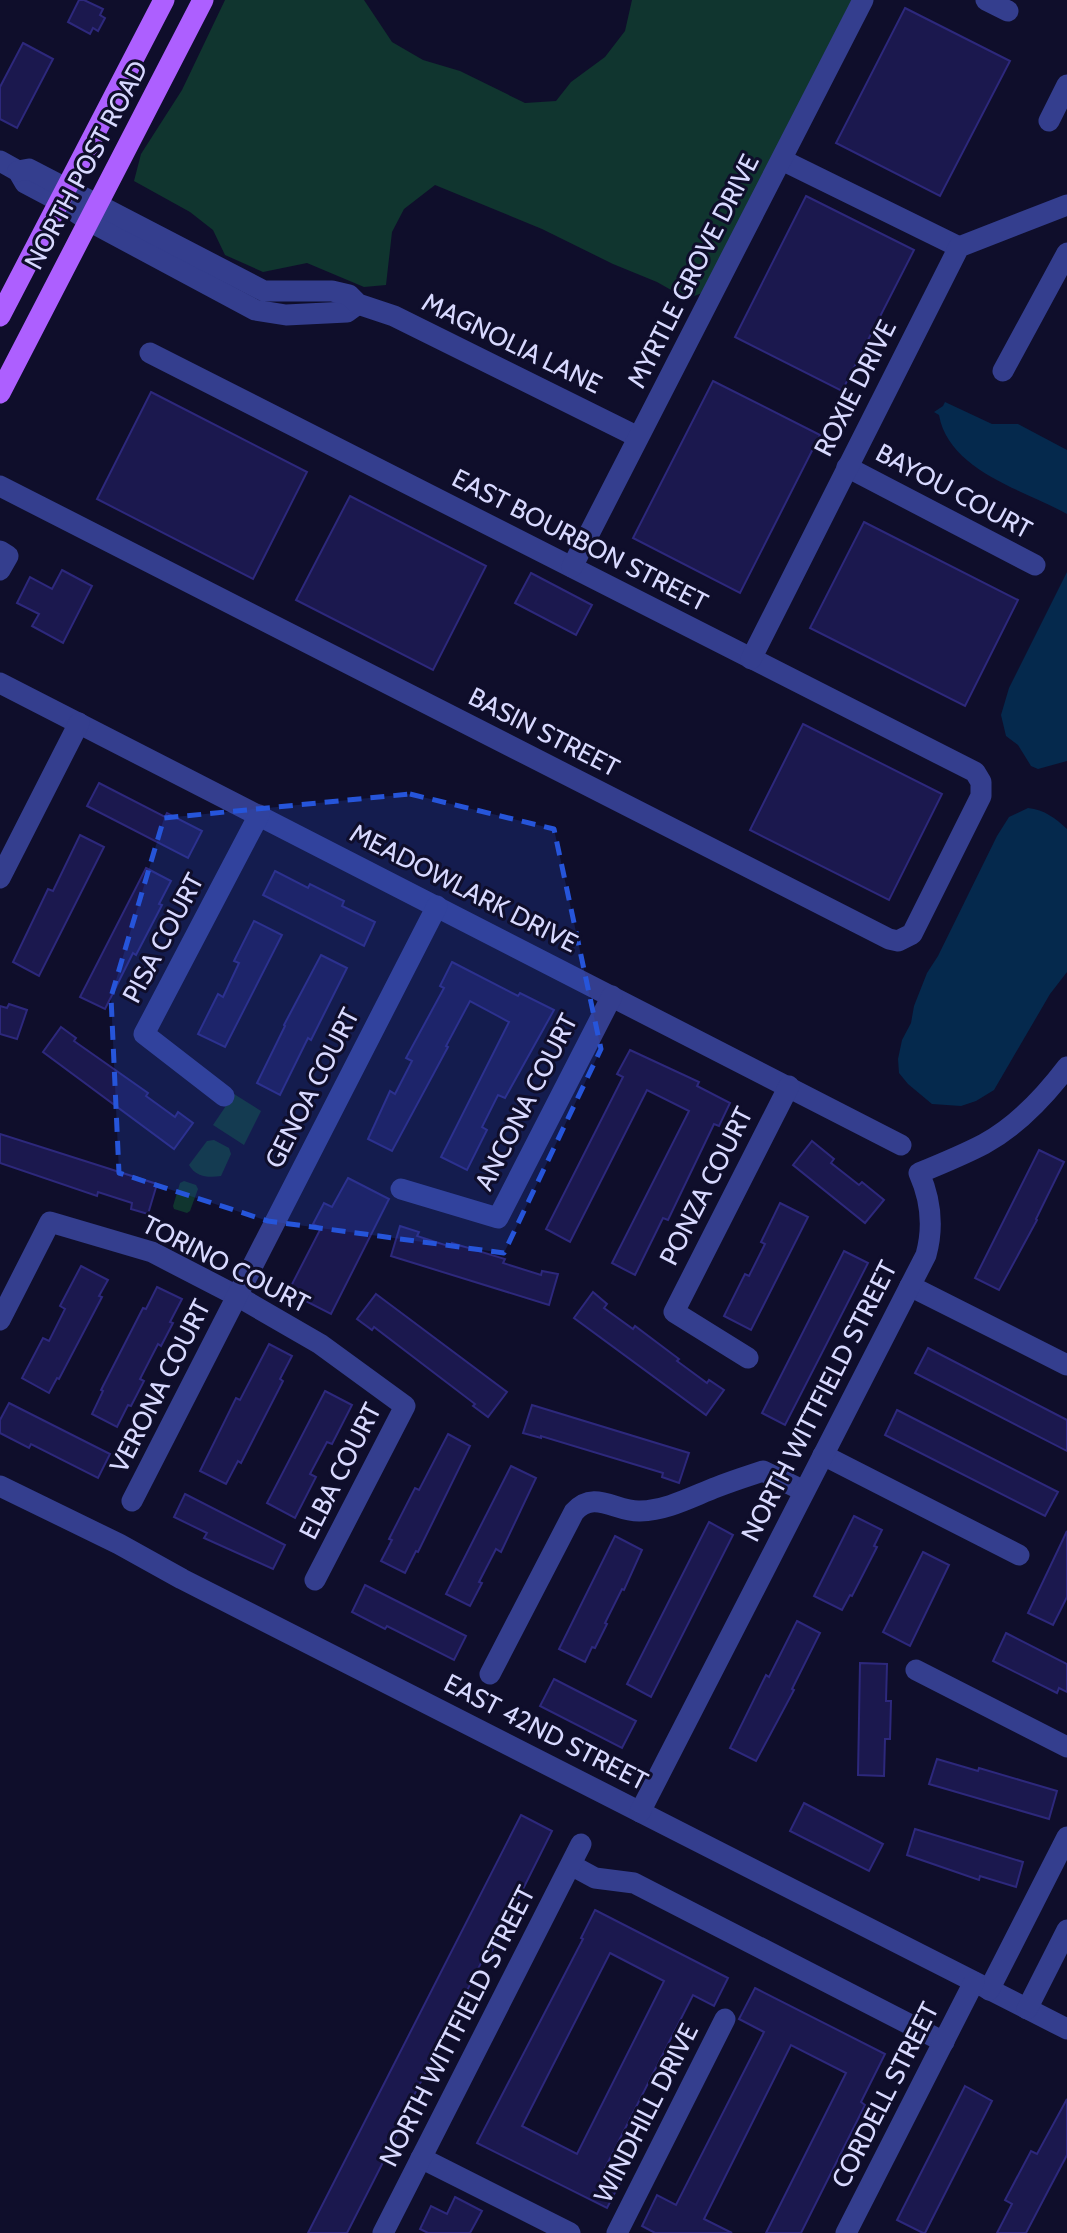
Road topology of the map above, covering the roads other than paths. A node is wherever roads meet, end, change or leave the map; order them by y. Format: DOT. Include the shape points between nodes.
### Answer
graph roads {
  1 [pos="164,0"];
  2 [pos="203,0"];
  3 [pos="863,0"];
  4 [pos="986,0"];
  5 [pos="1008,11"];
  6 [pos="1066,91"];
  7 [pos="1049,121"];
  8 [pos="782,160"];
  9 [pos="9,166"];
  10 [pos="78,203"];
  11 [pos="1067,205"];
  12 [pos="959,247"];
  13 [pos="1067,253"];
  14 [pos="0,316"];
  15 [pos="150,353"];
  16 [pos="1003,371"];
  17 [pos="0,393"];
  18 [pos="638,437"];
  19 [pos="846,467"];
  20 [pos="0,486"];
  21 [pos="0,551"];
  22 [pos="1035,565"];
  23 [pos="572,568"];
  24 [pos="0,570"];
  25 [pos="751,659"];
  26 [pos="0,683"];
  27 [pos="79,723"];
  28 [pos="981,782"];
  29 [pos="259,815"];
  30 [pos="0,878"];
  31 [pos="436,906"];
  32 [pos="612,996"];
  33 [pos="1063,1083"];
  34 [pos="789,1086"];
  35 [pos="224,1096"];
  36 [pos="901,1145"];
  37 [pos="401,1189"];
  38 [pos="910,1286"];
  39 [pos="237,1296"];
  40 [pos="0,1320"];
  41 [pos="320,1344"];
  42 [pos="748,1358"];
  43 [pos="1067,1365"];
  44 [pos="823,1455"];
  45 [pos="0,1486"];
  46 [pos="804,1490"];
  47 [pos="132,1501"];
  48 [pos="1019,1555"];
  49 [pos="315,1580"];
  50 [pos="916,1670"];
  51 [pos="490,1674"];
  52 [pos="1067,1747"];
  53 [pos="640,1812"];
  54 [pos="1067,1838"];
  55 [pos="581,1844"];
  56 [pos="570,1865"];
  57 [pos="1067,1930"];
  58 [pos="982,1986"];
  59 [pos="1027,2009"];
  60 [pos="725,2018"];
  61 [pos="1067,2029"];
  62 [pos="944,2042"];
  63 [pos="421,2158"];
  64 [pos="383,2233"];
  65 [pos="570,2233"];
  66 [pos="617,2233"];
  67 [pos="846,2233"];
  1 -- 10 [label="main road, NORTH POST ROAD"];
  2 -- 10 [label="main road, NORTH POST ROAD"];
  3 -- 8 [label="street, MYRTLE GROVE DRIVE"];
  4 -- 5 [label="street"];
  6 -- 7 [label="street"];
  8 -- 12 [label="street"];
  8 -- 18 [label="street, MYRTLE GROVE DRIVE"];
  9 -- 10 [label="street, MAGNOLIA LANE" via="29,169"];
  10 -- 14 [label="main road, NORTH POST ROAD"];
  10 -- 17 [label="main road, NORTH POST ROAD"];
  10 -- 18 [label="street, MAGNOLIA LANE" via="255,310 286,315 347,312 358,304 394,316"];
  11 -- 12 [label="street"];
  12 -- 19 [label="street, ROXIE DRIVE"];
  13 -- 16 [label="street"];
  15 -- 23 [label="street, EAST BOURBON STREET"];
  18 -- 23 [label="street, MYRTLE GROVE DRIVE"];
  19 -- 22 [label="street, BAYOU COURT"];
  19 -- 25 [label="street, ROXIE DRIVE"];
  20 -- 28 [label="street, BASIN STREET" via="889,939 898,941 915,931 981,796"];
  21 -- 24 [label="street" via="8,556"];
  23 -- 25 [label="street, EAST BOURBON STREET"];
  25 -- 28 [label="street, EAST BOURBON STREET" via="975,772"];
  26 -- 27 [label="street, MEADOWLARK DRIVE"];
  27 -- 29 [label="street, MEADOWLARK DRIVE"];
  27 -- 30 [label="street"];
  29 -- 31 [label="street, MEADOWLARK DRIVE"];
  29 -- 35 [label="street, PISA COURT" via="144,1034"];
  31 -- 32 [label="street, MEADOWLARK DRIVE"];
  31 -- 39 [label="street, GENOA COURT"];
  32 -- 34 [label="street, MEADOWLARK DRIVE"];
  32 -- 37 [label="street, ANCONA COURT" via="498,1218"];
  33 -- 38 [label="street, NORTH WITTFIELD STREET" via="984,1144 919,1173 929,1200 931,1231 926,1255"];
  34 -- 36 [label="street, MEADOWLARK DRIVE"];
  34 -- 42 [label="street, PONZA COURT" via="674,1312"];
  38 -- 43 [label="street"];
  38 -- 44 [label="street, NORTH WITTFIELD STREET"];
  39 -- 40 [label="street, TORINO COURT" via="152,1252 50,1222"];
  39 -- 41 [label="street, TORINO COURT"];
  39 -- 47 [label="street, VERONA COURT"];
  41 -- 49 [label="street, ELBA COURT" via="405,1406"];
  44 -- 46 [label="street, NORTH WITTFIELD STREET"];
  44 -- 48 [label="street"];
  45 -- 53 [label="street, EAST 42ND STREET"];
  46 -- 51 [label="street" via="763,1471 658,1509 581,1504"];
  46 -- 53 [label="street, NORTH WITTFIELD STREET"];
  50 -- 52 [label="street"];
  53 -- 58 [label="street, EAST 42ND STREET"];
  54 -- 58 [label="street, CORDELL STREET"];
  55 -- 56 [label="street, NORTH WITTFIELD STREET"];
  56 -- 62 [label="street" via="596,1878 634,1883"];
  56 -- 63 [label="street, NORTH WITTFIELD STREET"];
  57 -- 59 [label="street"];
  58 -- 59 [label="street, EAST 42ND STREET"];
  58 -- 62 [label="street, CORDELL STREET"];
  59 -- 61 [label="street, EAST 42ND STREET"];
  60 -- 66 [label="street, WINDHILL DRIVE"];
  62 -- 67 [label="street, CORDELL STREET"];
  63 -- 64 [label="street, NORTH WITTFIELD STREET"];
  63 -- 65 [label="street"];
}
